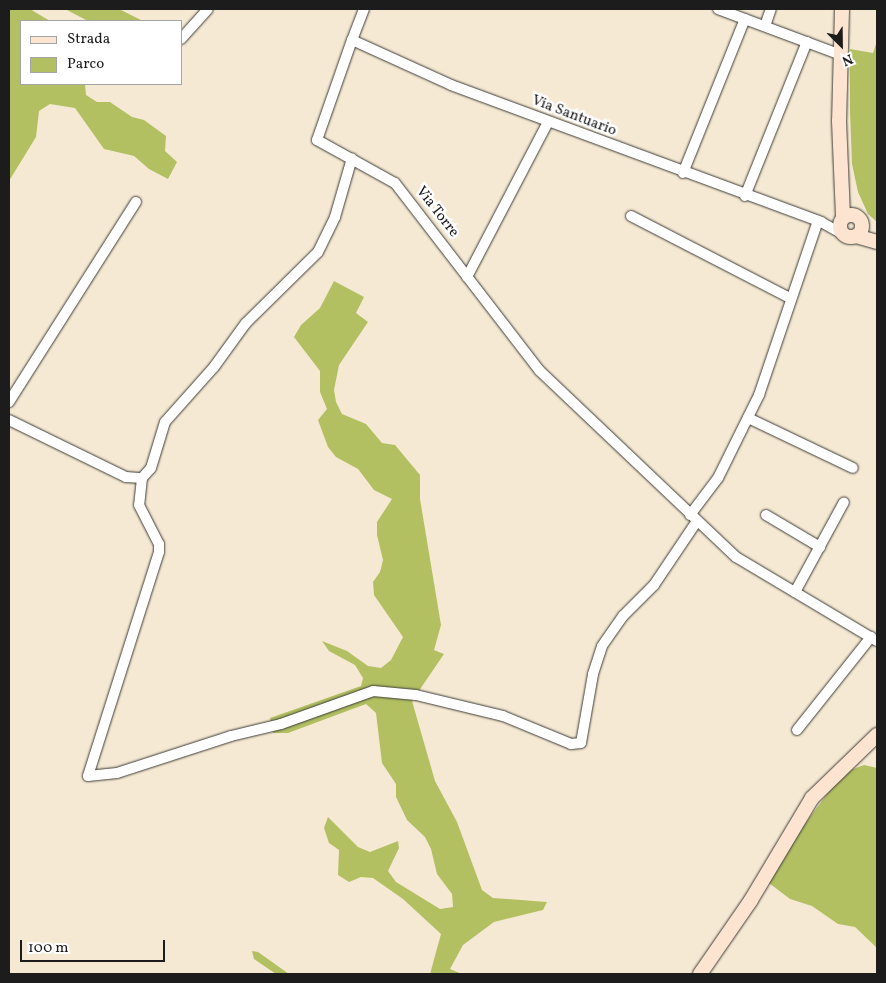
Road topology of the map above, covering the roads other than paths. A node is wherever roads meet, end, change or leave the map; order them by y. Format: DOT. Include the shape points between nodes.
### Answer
graph roads {
  1 [pos="208,9"];
  2 [pos="364,9"];
  3 [pos="718,9"];
  4 [pos="772,9"];
  5 [pos="842,9"];
  6 [pos="745,19"];
  7 [pos="765,26"];
  8 [pos="182,38"];
  9 [pos="352,40"];
  10 [pos="807,42"];
  11 [pos="841,55"];
  12 [pos="548,122"];
  13 [pos="352,158"];
  14 [pos="682,173"];
  15 [pos="745,196"];
  16 [pos="136,202"];
  17 [pos="631,216"];
  18 [pos="819,221"];
  19 [pos="850,226"];
  20 [pos="877,242"];
  21 [pos="467,277"];
  22 [pos="790,298"];
  23 [pos="9,402"];
  24 [pos="748,418"];
  25 [pos="9,420"];
  26 [pos="853,468"];
  27 [pos="142,478"];
  28 [pos="844,502"];
  29 [pos="766,515"];
  30 [pos="694,518"];
  31 [pos="820,547"];
  32 [pos="796,592"];
  33 [pos="874,639"];
  34 [pos="797,730"];
  35 [pos="877,735"];
  36 [pos="700,974"];
  1 -- 8 [label="street"];
  2 -- 9 [label="street"];
  3 -- 6 [label="street"];
  4 -- 7 [label="street"];
  5 -- 11 [label="street"];
  6 -- 7 [label="street"];
  6 -- 14 [label="street"];
  7 -- 10 [label="street"];
  9 -- 12 [label="street, Via Santuario" via="450,86"];
  9 -- 13 [label="street, Via Torre" via="317,140"];
  10 -- 11 [label="street"];
  10 -- 15 [label="street"];
  11 -- 19 [label="street" via="839,120 843,188"];
  12 -- 14 [label="street, Via Santuario"];
  12 -- 21 [label="street"];
  13 -- 21 [label="street, Via Torre" via="395,183"];
  13 -- 27 [label="street" via="335,217 318,252 246,323 214,367 164,422 151,468"];
  14 -- 15 [label="street, Via Santuario"];
  15 -- 18 [label="street, Via Santuario"];
  16 -- 23 [label="street"];
  17 -- 22 [label="street"];
  18 -- 19 [label="street, Via Santuario"];
  18 -- 22 [label="street"];
  19 -- 20 [label="street"];
  21 -- 30 [label="street, Via Torre" via="540,371"];
  22 -- 24 [label="street" via="759,396"];
  24 -- 26 [label="street"];
  24 -- 30 [label="street"];
  25 -- 27 [label="street" via="126,477"];
  27 -- 30 [label="street" via="139,506 159,544 159,552 88,776 117,773 379,691 416,695 503,716 571,744 581,743 593,674 602,646 623,616 654,585"];
  28 -- 31 [label="street"];
  29 -- 31 [label="street"];
  30 -- 32 [label="street, Via Torre" via="736,557"];
  31 -- 32 [label="street"];
  32 -- 33 [label="street, Via Torre"];
  33 -- 34 [label="street"];
  35 -- 36 [label="street" via="812,798 751,900"];
}
